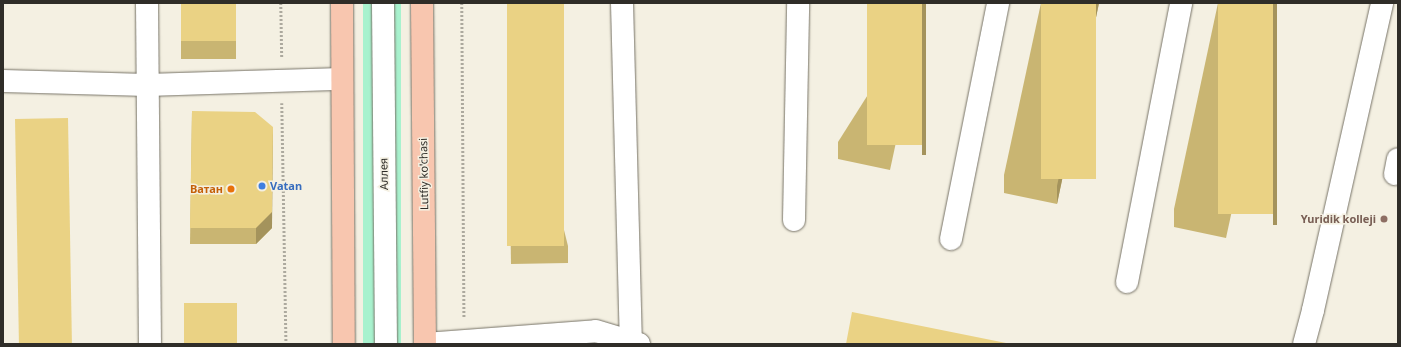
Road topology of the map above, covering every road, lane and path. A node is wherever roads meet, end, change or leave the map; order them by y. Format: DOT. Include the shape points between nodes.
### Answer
graph roads {
  1 [pos="147,3"];
  2 [pos="281,3"];
  3 [pos="342,3"];
  4 [pos="383,3"];
  5 [pos="422,3"];
  6 [pos="462,3"];
  7 [pos="622,3"];
  8 [pos="798,3"];
  9 [pos="998,3"];
  10 [pos="1181,3"];
  11 [pos="1382,3"];
  12 [pos="342,79"];
  13 [pos="282,80"];
  14 [pos="3,81"];
  15 [pos="147,85"];
  16 [pos="794,220"];
  17 [pos="951,239"];
  18 [pos="1126,282"];
  19 [pos="464,341"];
  20 [pos="633,343"];
  21 [pos="150,344"];
  22 [pos="286,344"];
  23 [pos="344,344"];
  24 [pos="386,344"];
  25 [pos="425,344"];
  26 [pos="1304,344"];
  1 -- 15 [label="street"];
  2 -- 13 [label="path"];
  3 -- 12 [label="main road"];
  4 -- 24 [label="street, Аллея"];
  5 -- 25 [label="main road, Lutfiy ko'chasi"];
  6 -- 19 [label="path"];
  7 -- 20 [label="street"];
  8 -- 16 [label="street"];
  9 -- 17 [label="street"];
  10 -- 18 [label="street"];
  11 -- 26 [label="street" via="1314,310"];
  12 -- 13 [label="street"];
  12 -- 23 [label="main road"];
  13 -- 15 [label="street"];
  13 -- 22 [label="path"];
  14 -- 15 [label="street"];
  15 -- 21 [label="street"];
  19 -- 20 [label="street" via="596,331"];
  19 -- 25 [label="street"];
}
